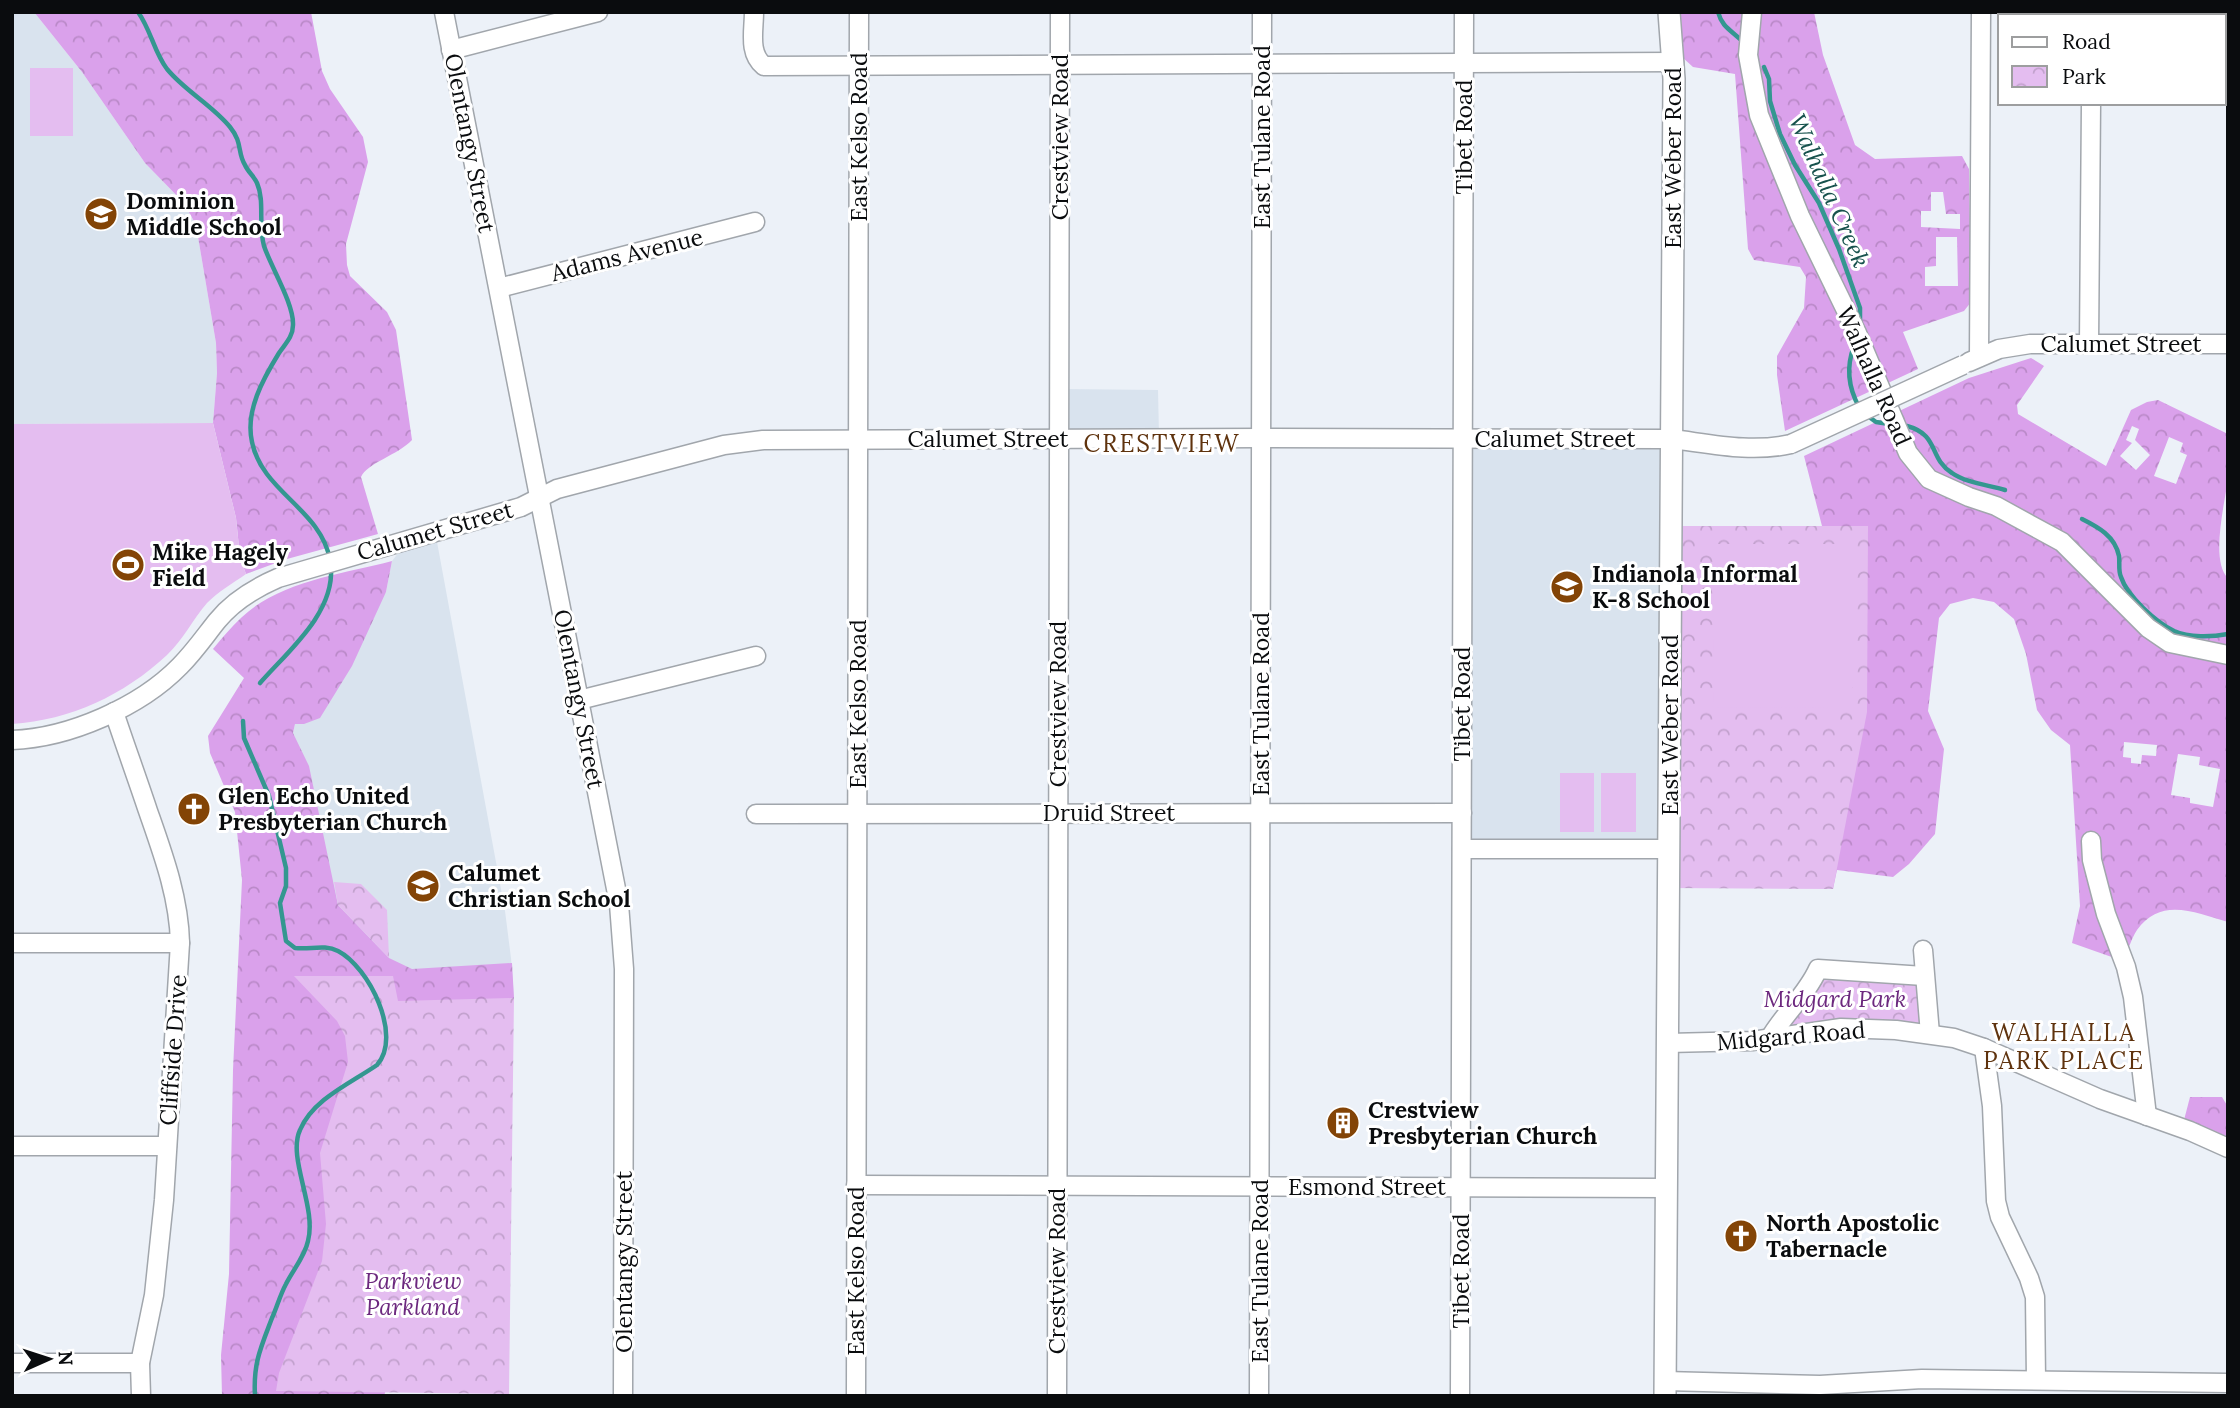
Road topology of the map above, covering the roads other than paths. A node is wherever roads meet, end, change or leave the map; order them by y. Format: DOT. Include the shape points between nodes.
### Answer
graph roads {
  1 [pos="444,12"];
  2 [pos="598,12"];
  3 [pos="754,12"];
  4 [pos="859,12"];
  5 [pos="1060,12"];
  6 [pos="1262,12"];
  7 [pos="1464,12"];
  8 [pos="1669,12"];
  9 [pos="1752,12"];
  10 [pos="1982,12"];
  11 [pos="451,50"];
  12 [pos="1674,62"];
  13 [pos="1060,63"];
  14 [pos="1464,63"];
  15 [pos="1262,64"];
  16 [pos="859,65"];
  17 [pos="2091,105"];
  18 [pos="755,222"];
  19 [pos="499,288"];
  20 [pos="2089,344"];
  21 [pos="2228,344"];
  22 [pos="1971,361"];
  23 [pos="1059,438"];
  24 [pos="1261,438"];
  25 [pos="858,439"];
  26 [pos="1463,439"];
  27 [pos="1672,439"];
  28 [pos="540,497"];
  29 [pos="2228,655"];
  30 [pos="756,656"];
  31 [pos="579,700"];
  32 [pos="114,712"];
  33 [pos="12,740"];
  34 [pos="1058,813"];
  35 [pos="1261,813"];
  36 [pos="1462,813"];
  37 [pos="756,814"];
  38 [pos="858,814"];
  39 [pos="2091,841"];
  40 [pos="1462,849"];
  41 [pos="1669,849"];
  42 [pos="12,943"];
  43 [pos="180,943"];
  44 [pos="1923,950"];
  45 [pos="1924,976"];
  46 [pos="1930,1034"];
  47 [pos="1770,1038"];
  48 [pos="1668,1043"];
  49 [pos="1984,1048"];
  50 [pos="2147,1116"];
  51 [pos="12,1146"];
  52 [pos="167,1146"];
  53 [pos="2228,1148"];
  54 [pos="856,1185"];
  55 [pos="1057,1186"];
  56 [pos="1260,1186"];
  57 [pos="1461,1187"];
  58 [pos="1667,1188"];
  59 [pos="12,1363"];
  60 [pos="140,1363"];
  61 [pos="2036,1380"];
  62 [pos="2228,1383"];
  63 [pos="1665,1389"];
  64 [pos="141,1396"];
  65 [pos="623,1396"];
  66 [pos="856,1396"];
  67 [pos="1057,1396"];
  68 [pos="1259,1396"];
  69 [pos="1460,1396"];
  1 -- 11 [label="street, Olentangy Street"];
  2 -- 11 [label="street"];
  3 -- 16 [label="street" via="754,52 764,66"];
  4 -- 16 [label="street, East Kelso Road"];
  5 -- 13 [label="street, Crestview Road"];
  6 -- 15 [label="street, East Tulane Road"];
  7 -- 14 [label="street, Tibet Road"];
  8 -- 12 [label="street, East Weber Road"];
  9 -- 29 [label="street, Walhalla Road" via="1748,55 1759,115 1908,453 1930,479 1996,506 2062,542 2120,602 2169,643"];
  10 -- 22 [label="street"];
  11 -- 19 [label="street, Olentangy Street"];
  12 -- 14 [label="street"];
  12 -- 27 [label="street, East Weber Road"];
  13 -- 15 [label="street"];
  13 -- 16 [label="street"];
  13 -- 23 [label="street, Crestview Road"];
  14 -- 15 [label="street"];
  14 -- 26 [label="street, Tibet Road"];
  15 -- 24 [label="street, East Tulane Road"];
  16 -- 25 [label="street, East Kelso Road"];
  17 -- 20 [label="street"];
  18 -- 19 [label="street, Adams Avenue"];
  19 -- 28 [label="street, Olentangy Street"];
  20 -- 21 [label="street, Calumet Street"];
  20 -- 22 [label="street, Calumet Street" via="2020,344"];
  22 -- 27 [label="street, Calumet Street, bridge" via="1791,444 1748,448"];
  23 -- 24 [label="street, Calumet Street"];
  23 -- 25 [label="street, Calumet Street"];
  23 -- 34 [label="street, Crestview Road"];
  24 -- 26 [label="street, Calumet Street"];
  24 -- 35 [label="street, East Tulane Road"];
  25 -- 28 [label="street, Calumet Street" via="723,444"];
  25 -- 38 [label="street, East Kelso Road"];
  26 -- 27 [label="street, Calumet Street"];
  26 -- 36 [label="street, Tibet Road"];
  27 -- 41 [label="street, East Weber Road"];
  28 -- 31 [label="street, Olentangy Street"];
  28 -- 32 [label="street, Calumet Street" via="266,583 218,619 165,680"];
  30 -- 31 [label="street"];
  31 -- 65 [label="street, Olentangy Street" via="622,937"];
  32 -- 33 [label="street, Calumet Street" via="79,726"];
  32 -- 43 [label="street, Cliffside Drive" via="175,892"];
  34 -- 35 [label="street, Druid Street"];
  34 -- 38 [label="street, Druid Street"];
  34 -- 55 [label="street, Crestview Road"];
  35 -- 36 [label="street, Druid Street"];
  35 -- 56 [label="street, East Tulane Road"];
  36 -- 40 [label="street, Tibet Road"];
  37 -- 38 [label="street, Druid Street"];
  38 -- 54 [label="street, East Kelso Road"];
  39 -- 50 [label="street" via="2103,904 2133,998"];
  40 -- 41 [label="street"];
  40 -- 57 [label="street, Tibet Road"];
  41 -- 48 [label="street, East Weber Road"];
  42 -- 43 [label="street"];
  43 -- 52 [label="street, Cliffside Drive"];
  44 -- 45 [label="street"];
  45 -- 46 [label="street"];
  45 -- 47 [label="street" via="1818,969"];
  46 -- 47 [label="street, Midgard Road" via="1841,1028"];
  46 -- 49 [label="street, Midgard Road"];
  47 -- 48 [label="street, Midgard Road"];
  48 -- 58 [label="street, East Weber Road"];
  49 -- 50 [label="street, Midgard Road"];
  49 -- 61 [label="street" via="1997,1201 2035,1297"];
  50 -- 53 [label="street, Midgard Road"];
  51 -- 52 [label="street"];
  52 -- 60 [label="street, Cliffside Drive" via="157,1270"];
  54 -- 55 [label="street, Esmond Street"];
  54 -- 66 [label="street, East Kelso Road"];
  55 -- 56 [label="street, Esmond Street"];
  55 -- 67 [label="street, Crestview Road"];
  56 -- 57 [label="street, Esmond Street"];
  56 -- 68 [label="street, East Tulane Road"];
  57 -- 58 [label="street, Esmond Street"];
  57 -- 69 [label="street, Tibet Road"];
  58 -- 63 [label="street, East Weber Road"];
  59 -- 60 [label="street"];
  60 -- 64 [label="street, Cliffside Drive"];
  61 -- 62 [label="street"];
  61 -- 63 [label="street" via="1922,1379"];
}
